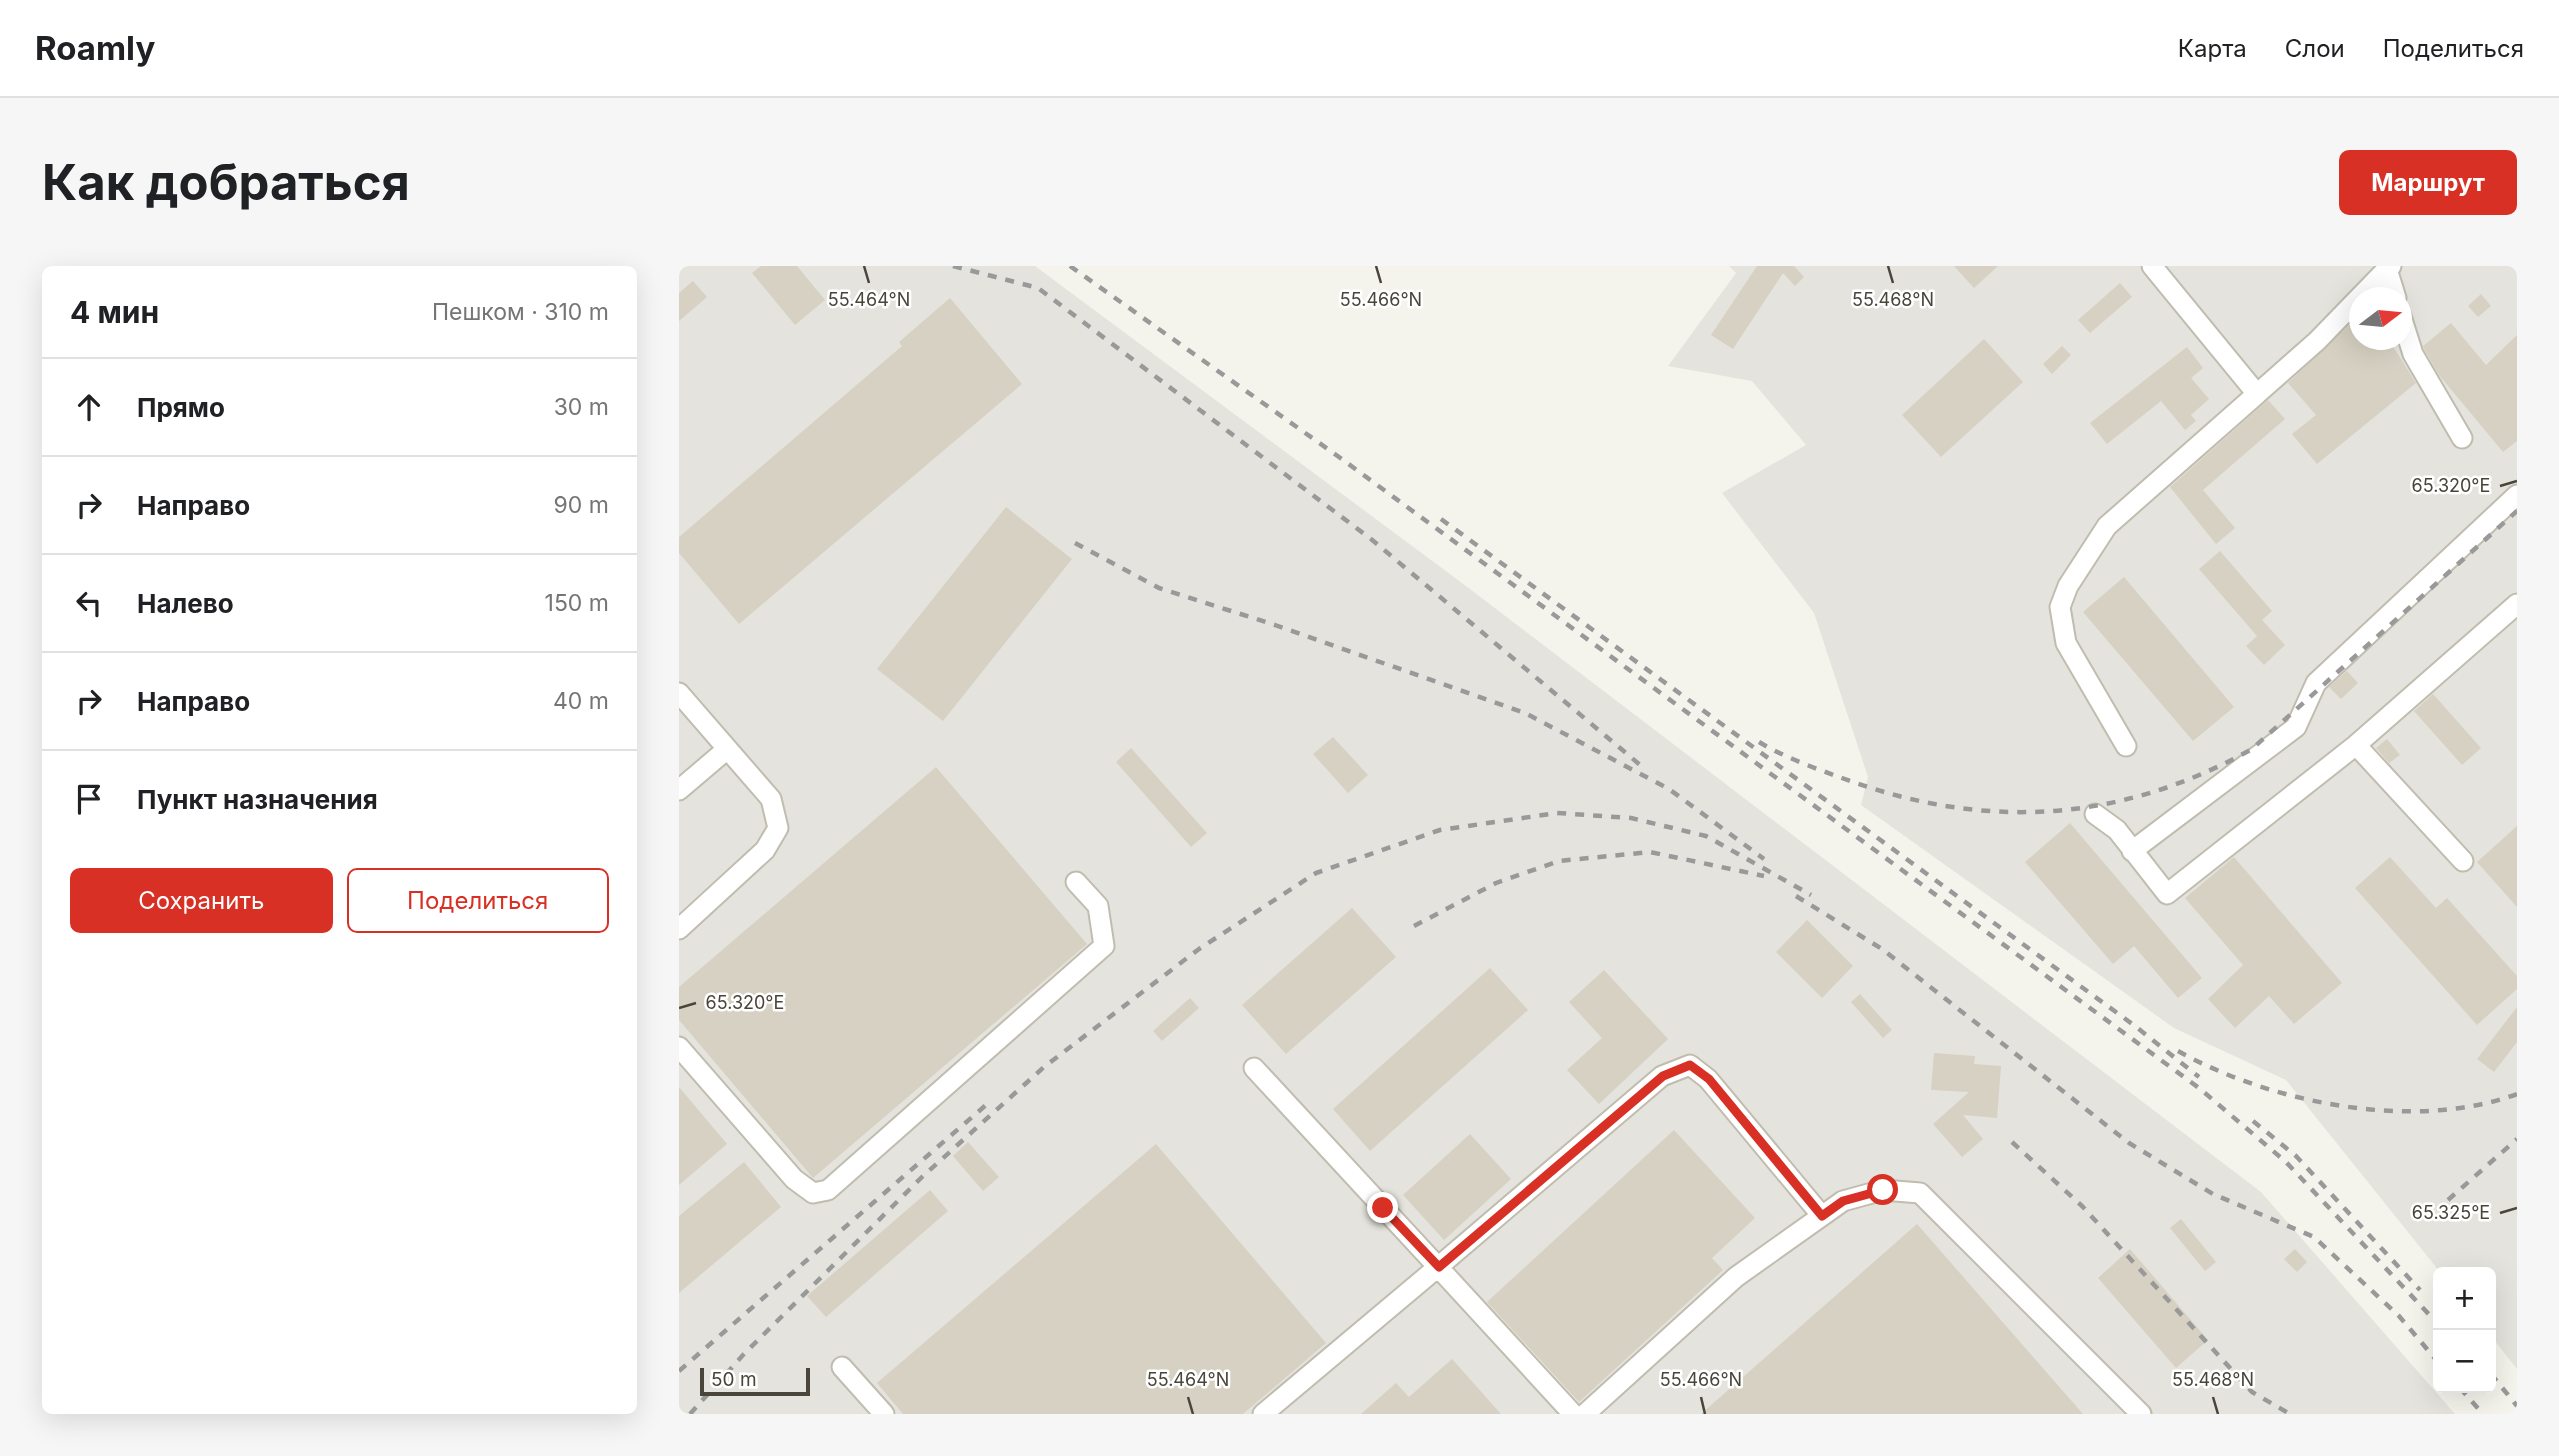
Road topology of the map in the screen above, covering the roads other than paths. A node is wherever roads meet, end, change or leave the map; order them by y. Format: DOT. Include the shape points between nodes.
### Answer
graph roads {
  1 [pos="2152,266"];
  2 [pos="2389,267"];
  3 [pos="2394,287"];
  4 [pos="2412,350"];
  5 [pos="2257,394"];
  6 [pos="2462,438"];
  7 [pos="2517,495"];
  8 [pos="2517,604"];
  9 [pos="679,693"];
  10 [pos="2126,746"];
  11 [pos="2357,746"];
  12 [pos="726,750"];
  13 [pos="679,790"];
  14 [pos="2095,814"];
  15 [pos="2133,851"];
  16 [pos="2463,861"];
  17 [pos="1076,882"];
  18 [pos="679,929"];
  19 [pos="682,1057"];
  20 [pos="1255,1068"];
  21 [pos="1822,1216"];
  22 [pos="1439,1267"];
  23 [pos="842,1367"];
  24 [pos="884,1414"];
  25 [pos="1263,1414"];
  26 [pos="1573,1414"];
  27 [pos="1585,1414"];
  28 [pos="2141,1414"];
  1 -- 5 [label="lane"];
  2 -- 3 [label="lane"];
  2 -- 5 [label="lane"];
  4 -- 6 [label="lane"];
  5 -- 10 [label="lane" via="2107,526 2068,586 2060,607 2066,643"];
  7 -- 15 [label="lane" via="2316,683 2296,727"];
  8 -- 11 [label="lane"];
  9 -- 12 [label="lane"];
  11 -- 15 [label="lane" via="2167,894"];
  11 -- 16 [label="lane"];
  12 -- 13 [label="lane"];
  12 -- 18 [label="lane" via="771,799 778,828 765,850"];
  14 -- 15 [label="lane" via="2117,830"];
  17 -- 19 [label="lane" via="1098,906 1104,946 828,1190 813,1193 794,1179"];
  20 -- 22 [label="lane"];
  21 -- 22 [label="lane" via="1709,1079 1690,1065 1663,1076"];
  21 -- 27 [label="lane" via="1736,1277"];
  21 -- 28 [label="lane" via="1843,1201 1883,1190 1920,1193"];
  22 -- 25 [label="lane"];
  22 -- 26 [label="lane"];
  23 -- 24 [label="lane"];
}
